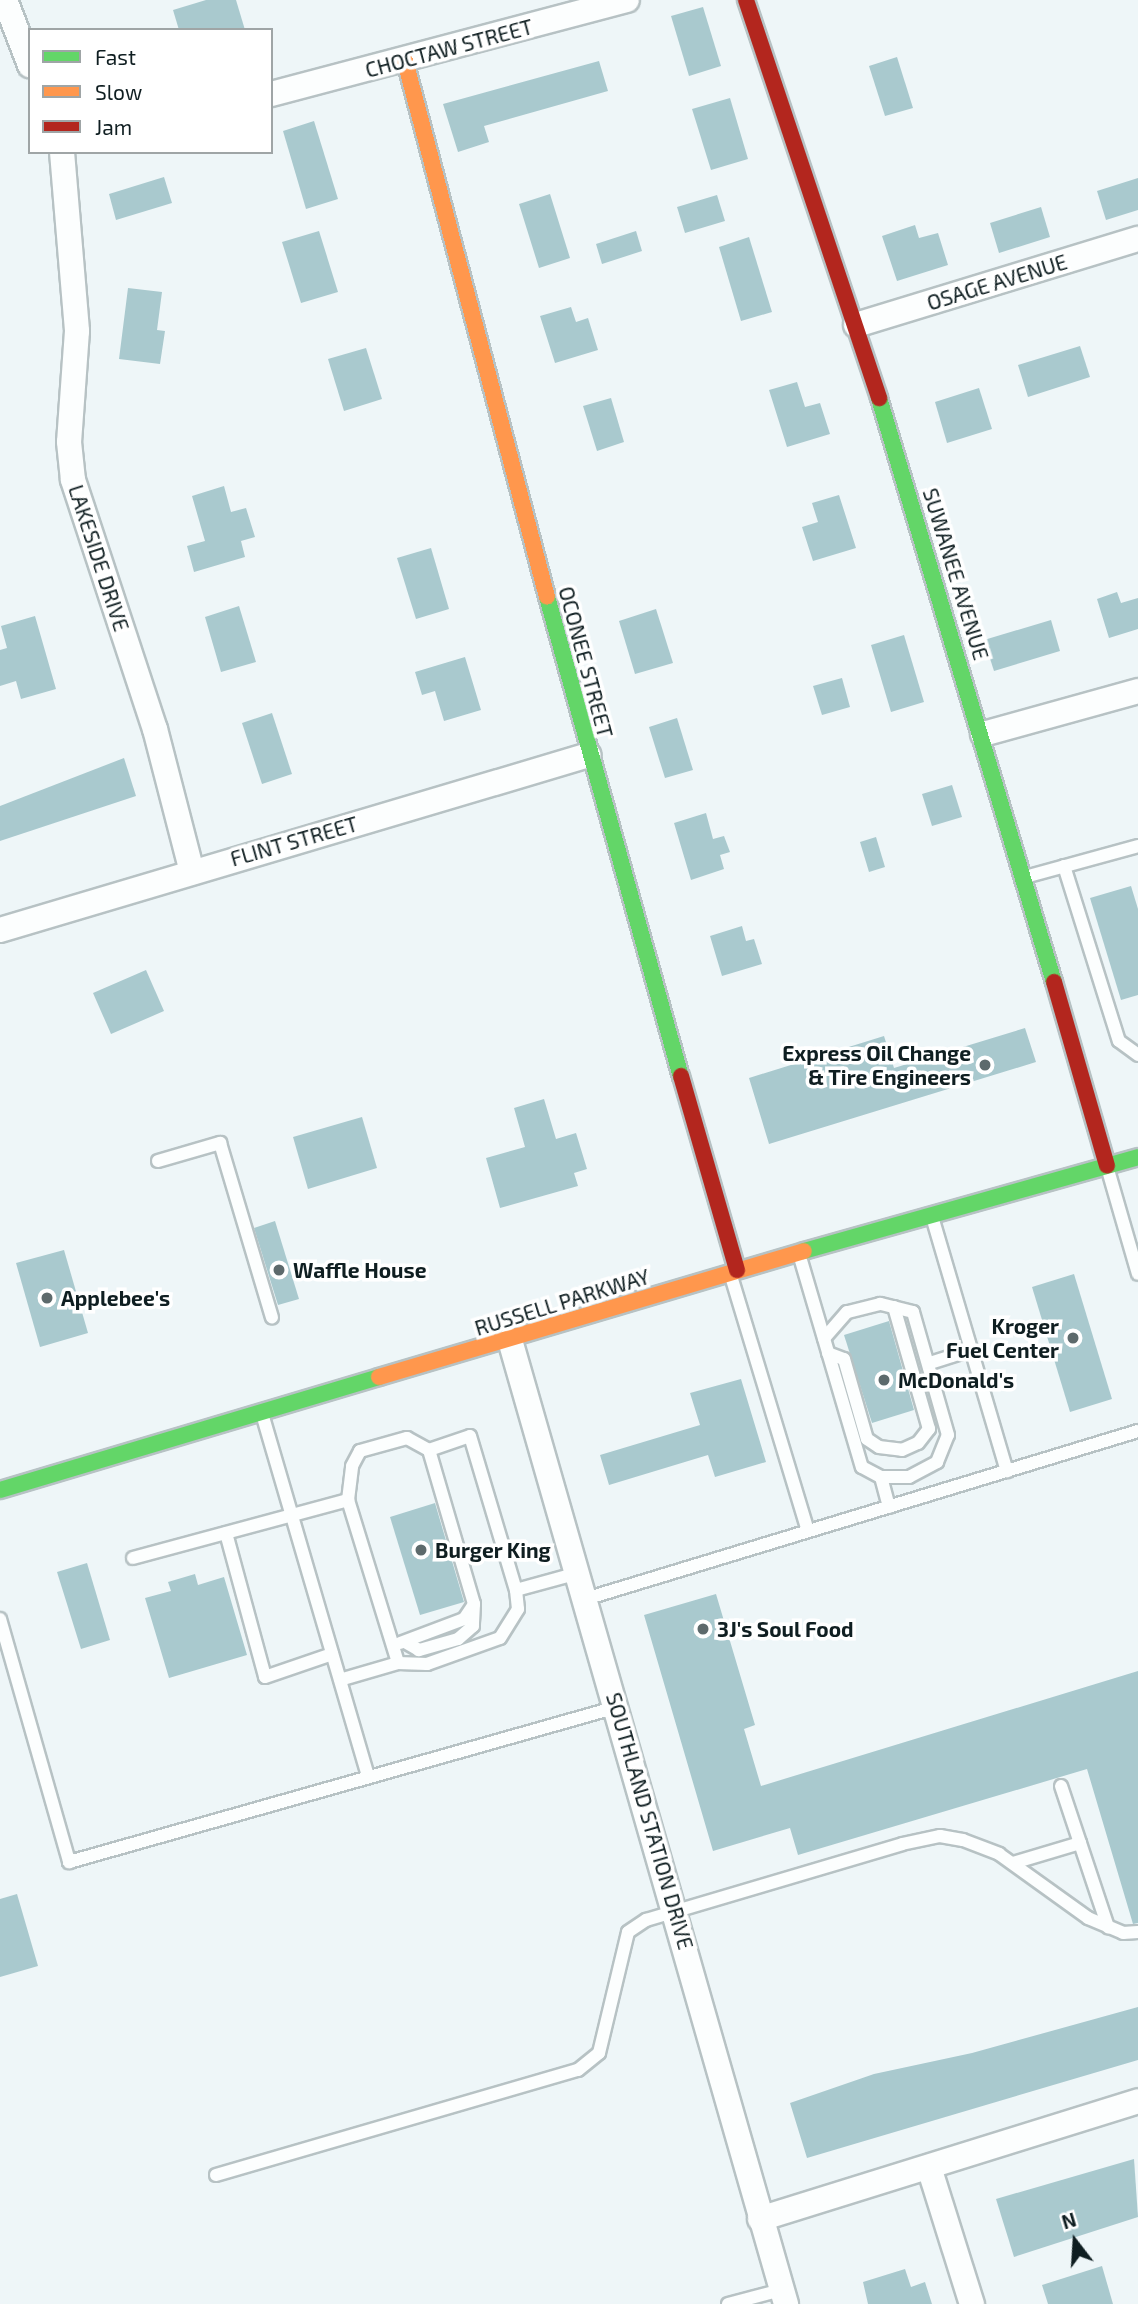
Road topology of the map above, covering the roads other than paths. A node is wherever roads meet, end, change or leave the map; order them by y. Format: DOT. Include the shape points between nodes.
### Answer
graph roads {
  1 [pos="5,0"];
  2 [pos="627,0"];
  3 [pos="746,0"];
  4 [pos="28,60"];
  5 [pos="405,61"];
  6 [pos="273,94"];
  7 [pos="62,154"];
  8 [pos="1138,239"];
  9 [pos="856,325"];
  10 [pos="1138,691"];
  11 [pos="983,734"];
  12 [pos="589,755"];
  13 [pos="1138,846"];
  14 [pos="1064,866"];
  15 [pos="192,872"];
  16 [pos="1024,878"];
  17 [pos="0,930"];
  18 [pos="1138,1055"];
  19 [pos="1138,1157"];
  20 [pos="158,1161"];
  21 [pos="1107,1166"];
  22 [pos="932,1216"];
  23 [pos="799,1253"];
  24 [pos="734,1271"];
  25 [pos="1138,1274"];
  26 [pos="894,1307"];
  27 [pos="272,1317"];
  28 [pos="824,1338"];
  29 [pos="510,1340"];
  30 [pos="971,1350"];
  31 [pos="828,1353"];
  32 [pos="930,1363"];
  33 [pos="261,1413"];
  34 [pos="1138,1431"];
  35 [pos="429,1450"];
  36 [pos="925,1469"];
  37 [pos="1007,1471"];
  38 [pos="881,1477"];
  39 [pos="0,1490"];
  40 [pos="933,1494"];
  41 [pos="348,1500"];
  42 [pos="890,1507"];
  43 [pos="292,1516"];
  44 [pos="808,1531"];
  45 [pos="226,1534"];
  46 [pos="133,1558"];
  47 [pos="578,1573"];
  48 [pos="516,1590"];
  49 [pos="585,1600"];
  50 [pos="0,1619"];
  51 [pos="399,1643"];
  52 [pos="332,1654"];
  53 [pos="398,1663"];
  54 [pos="340,1680"];
  55 [pos="617,1707"];
  56 [pos="368,1777"];
  57 [pos="1061,1786"];
  58 [pos="1080,1843"];
  59 [pos="1013,1863"];
  60 [pos="677,1914"];
  61 [pos="1108,1927"];
  62 [pos="1138,1932"];
  63 [pos="1138,2101"];
  64 [pos="929,2167"];
  65 [pos="216,2175"];
  66 [pos="760,2219"];
  67 [pos="784,2297"];
  68 [pos="728,2304"];
  69 [pos="972,2304"];
  1 -- 4 [label="street"];
  2 -- 5 [label="street, CHOCTAW STREET"];
  3 -- 9 [label="street, SUWANEE AVENUE"];
  5 -- 6 [label="street, CHOCTAW STREET"];
  5 -- 12 [label="street, OCONEE STREET"];
  7 -- 15 [label="street, LAKESIDE DRIVE" via="77,331 69,442 73,480 155,729"];
  8 -- 9 [label="street, OSAGE AVENUE"];
  9 -- 11 [label="street, SUWANEE AVENUE"];
  10 -- 11 [label="street"];
  11 -- 16 [label="street, SUWANEE AVENUE"];
  12 -- 15 [label="street, FLINT STREET"];
  12 -- 24 [label="street, OCONEE STREET"];
  13 -- 14 [label="lane"];
  14 -- 16 [label="lane"];
  14 -- 18 [label="lane" via="1119,1041"];
  15 -- 17 [label="street, FLINT STREET"];
  16 -- 21 [label="street, SUWANEE AVENUE"];
  19 -- 21 [label="street, RUSSELL PARKWAY"];
  20 -- 27 [label="lane" via="220,1143"];
  21 -- 22 [label="street, RUSSELL PARKWAY"];
  21 -- 25 [label="lane"];
  22 -- 23 [label="street, RUSSELL PARKWAY"];
  22 -- 30 [label="lane"];
  23 -- 24 [label="street, RUSSELL PARKWAY"];
  23 -- 28 [label="lane"];
  24 -- 29 [label="street, RUSSELL PARKWAY"];
  24 -- 44 [label="lane"];
  26 -- 28 [label="lane" via="880,1304 847,1312"];
  26 -- 31 [label="lane" via="929,1429 918,1443 902,1450 879,1447 867,1439 844,1359"];
  26 -- 32 [label="lane" via="913,1312"];
  28 -- 31 [label="lane"];
  29 -- 33 [label="street, RUSSELL PARKWAY"];
  29 -- 47 [label="street, SOUTHLAND STATION DRIVE"];
  30 -- 32 [label="lane"];
  30 -- 37 [label="lane"];
  31 -- 38 [label="lane" via="862,1467"];
  32 -- 36 [label="lane" via="948,1435 937,1462"];
  33 -- 39 [label="street, RUSSELL PARKWAY"];
  33 -- 43 [label="lane"];
  34 -- 37 [label="lane"];
  35 -- 41 [label="lane" via="407,1437 360,1451 352,1466"];
  35 -- 48 [label="lane" via="470,1436"];
  35 -- 51 [label="lane" via="474,1604 464,1619"];
  36 -- 38 [label="lane" via="909,1477"];
  36 -- 40 [label="lane"];
  37 -- 40 [label="lane"];
  38 -- 42 [label="lane"];
  40 -- 42 [label="lane"];
  41 -- 43 [label="lane"];
  41 -- 51 [label="lane"];
  42 -- 44 [label="lane"];
  43 -- 45 [label="lane"];
  43 -- 52 [label="lane"];
  44 -- 49 [label="lane"];
  45 -- 46 [label="lane"];
  45 -- 52 [label="lane" via="265,1677"];
  47 -- 48 [label="lane"];
  47 -- 49 [label="street, SOUTHLAND STATION DRIVE"];
  48 -- 53 [label="lane" via="517,1609 500,1638 427,1664"];
  49 -- 55 [label="street, SOUTHLAND STATION DRIVE"];
  50 -- 56 [label="lane" via="69,1862"];
  51 -- 53 [label="lane"];
  52 -- 54 [label="lane"];
  53 -- 54 [label="lane"];
  54 -- 56 [label="lane"];
  55 -- 56 [label="lane"];
  55 -- 60 [label="street, SOUTHLAND STATION DRIVE"];
  57 -- 58 [label="lane"];
  58 -- 59 [label="lane"];
  58 -- 61 [label="lane"];
  59 -- 60 [label="lane" via="963,1840 940,1836"];
  59 -- 61 [label="lane"];
  60 -- 65 [label="lane" via="646,1920 628,1932 599,2053 578,2070"];
  60 -- 66 [label="street, SOUTHLAND STATION DRIVE"];
  61 -- 62 [label="lane"];
  63 -- 64 [label="street"];
  64 -- 66 [label="street"];
  64 -- 69 [label="street"];
  66 -- 67 [label="street, SOUTHLAND STATION DRIVE"];
  67 -- 68 [label="lane"];
}
